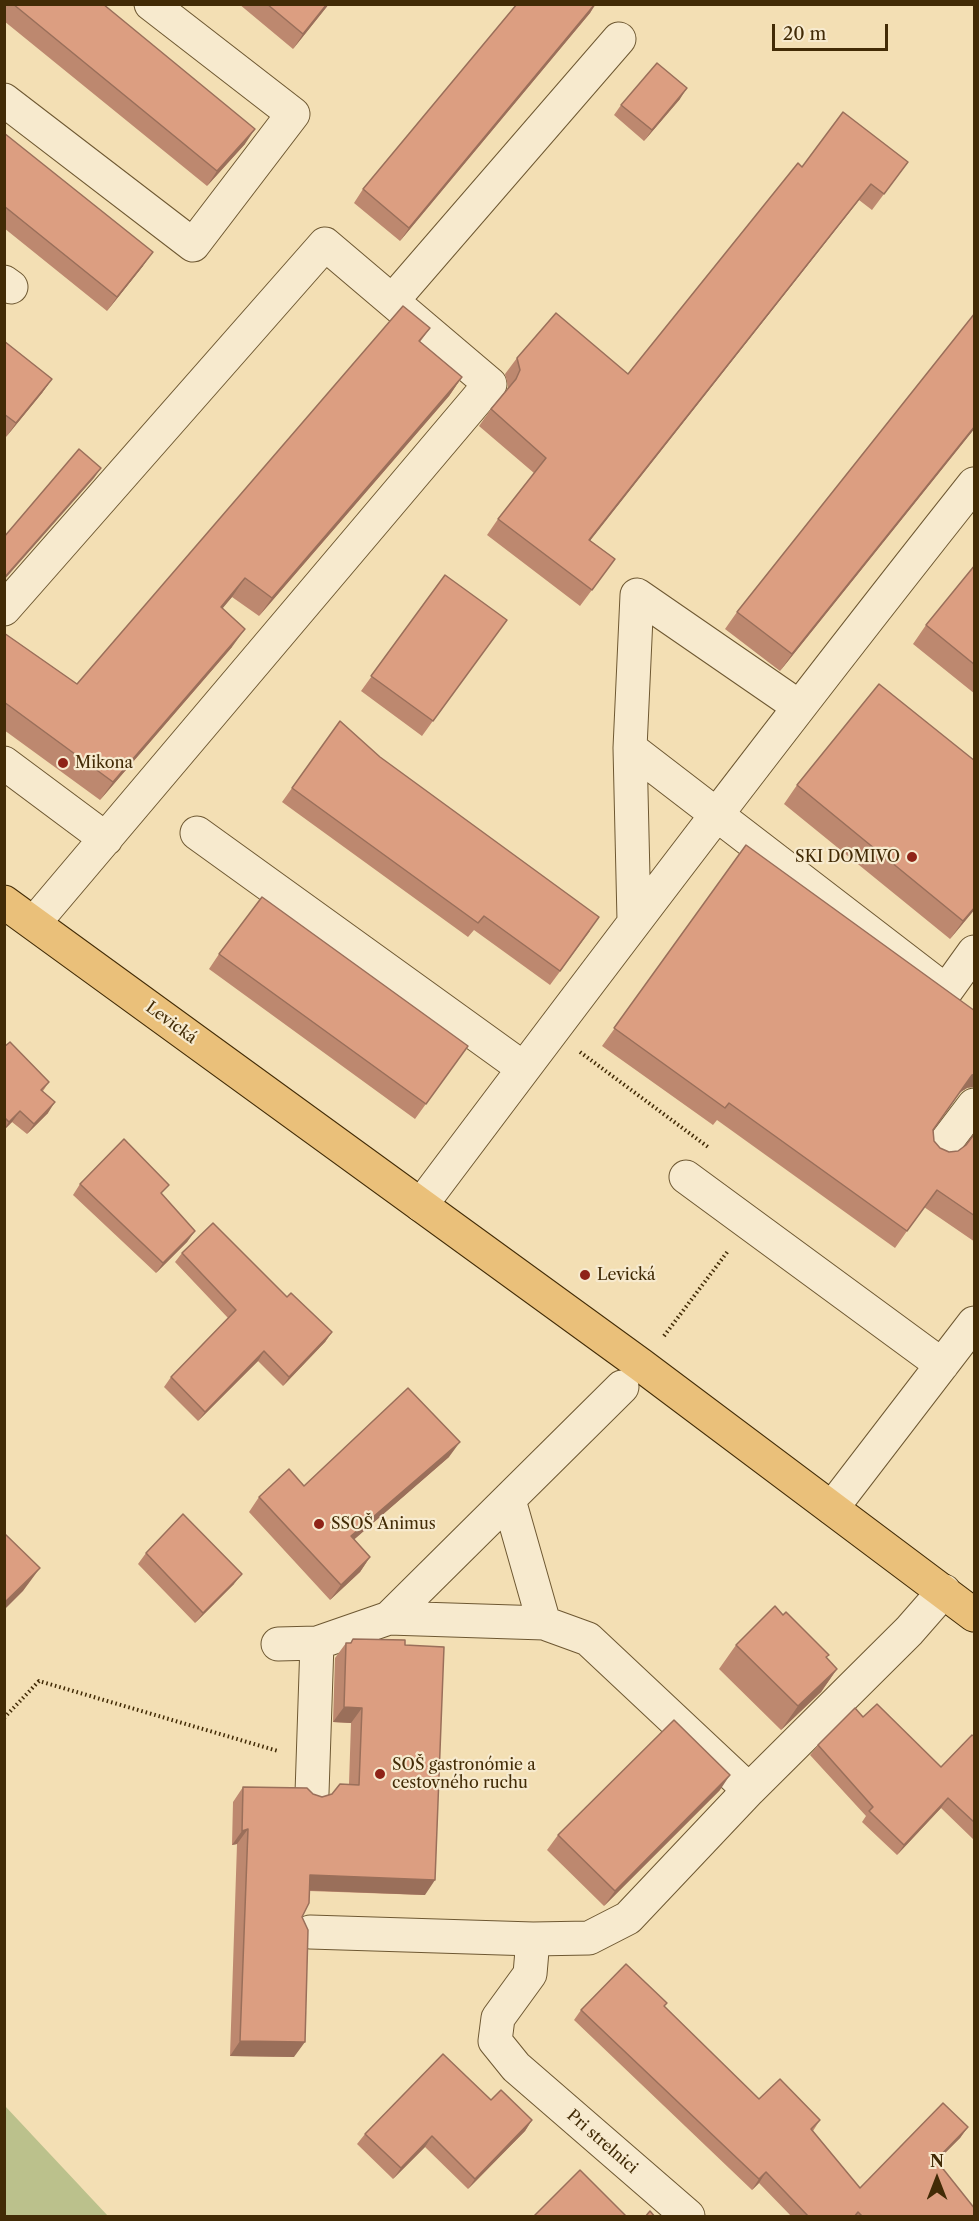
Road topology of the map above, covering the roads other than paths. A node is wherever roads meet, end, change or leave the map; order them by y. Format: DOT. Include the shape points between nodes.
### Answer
graph roads {
  1 [pos="151,4"];
  2 [pos="619,39"];
  3 [pos="4,100"];
  4 [pos="393,300"];
  5 [pos="975,484"];
  6 [pos="4,609"];
  7 [pos="798,705"];
  8 [pos="630,748"];
  9 [pos="4,763"];
  10 [pos="715,815"];
  11 [pos="197,833"];
  12 [pos="106,839"];
  13 [pos="4,902"];
  14 [pos="634,920"];
  15 [pos="34,923"];
  16 [pos="975,952"];
  17 [pos="523,1068"];
  18 [pos="975,1105"];
  19 [pos="939,1151"];
  20 [pos="686,1177"];
  21 [pos="422,1205"];
  22 [pos="975,1323"];
  23 [pos="942,1365"];
  24 [pos="622,1387"];
  25 [pos="509,1500"];
  26 [pos="832,1508"];
  27 [pos="944,1591"];
  28 [pos="975,1614"];
  29 [pos="389,1618"];
  30 [pos="544,1623"];
  31 [pos="317,1643"];
  32 [pos="279,1644"];
  33 [pos="749,1790"];
  34 [pos="312,1793"];
  35 [pos="310,1932"];
  36 [pos="533,1939"];
  37 [pos="688,2217"];
  1 -- 3 [label="street" via="293,114 193,245"];
  2 -- 4 [label="street"];
  4 -- 6 [label="street" via="326,244"];
  4 -- 12 [label="street" via="490,384"];
  5 -- 7 [label="street"];
  7 -- 8 [label="street" via="637,595"];
  7 -- 10 [label="street"];
  8 -- 10 [label="street"];
  8 -- 14 [label="street"];
  9 -- 12 [label="street"];
  10 -- 14 [label="street"];
  10 -- 16 [label="street" via="946,991"];
  11 -- 17 [label="street"];
  12 -- 15 [label="street"];
  13 -- 15 [label="main road, Levická"];
  14 -- 17 [label="street"];
  15 -- 21 [label="main road, Levická"];
  17 -- 21 [label="street"];
  18 -- 19 [label="street"];
  20 -- 23 [label="street"];
  21 -- 26 [label="main road, Levická"];
  22 -- 23 [label="street"];
  23 -- 26 [label="street"];
  24 -- 25 [label="street"];
  25 -- 29 [label="street"];
  25 -- 30 [label="street"];
  26 -- 27 [label="main road, Levická"];
  27 -- 28 [label="main road, Levická"];
  27 -- 33 [label="street"];
  29 -- 30 [label="street"];
  29 -- 31 [label="street"];
  30 -- 33 [label="street" via="588,1639"];
  31 -- 32 [label="street"];
  31 -- 34 [label="street"];
  33 -- 36 [label="street" via="628,1918 589,1938"];
  35 -- 36 [label="street"];
  36 -- 37 [label="street, Pri strelnici" via="530,1974 498,2018 495,2041 516,2067"];
}
